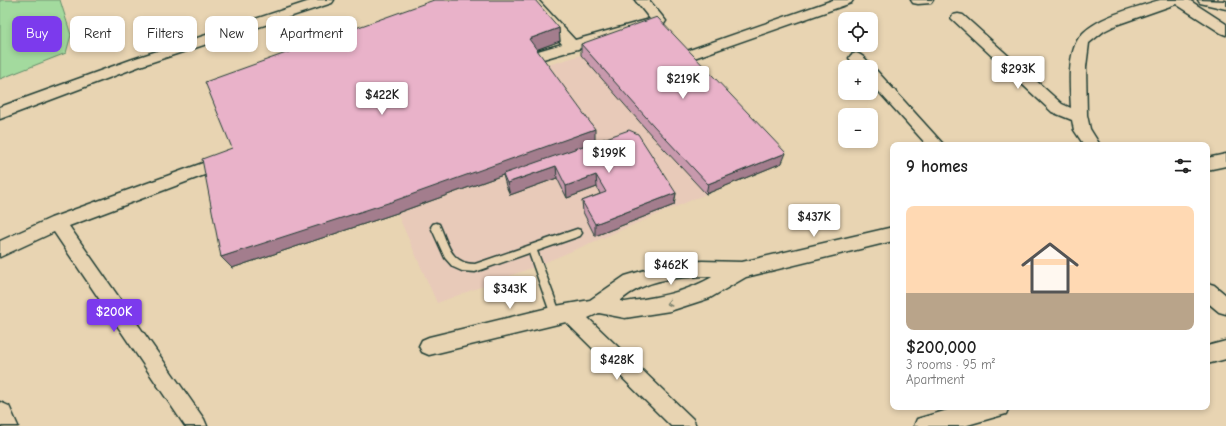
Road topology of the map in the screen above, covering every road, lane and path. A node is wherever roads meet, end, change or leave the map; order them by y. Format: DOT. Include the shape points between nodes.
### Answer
graph roads {
  1 [pos="327,0"];
  2 [pos="531,0"];
  3 [pos="642,0"];
  4 [pos="846,0"];
  5 [pos="918,0"];
  6 [pos="926,0"];
  7 [pos="1199,0"];
  8 [pos="1205,0"];
  9 [pos="1180,1"];
  10 [pos="1226,5"];
  11 [pos="958,18"];
  12 [pos="1226,30"];
  13 [pos="679,44"];
  14 [pos="572,46"];
  15 [pos="689,56"];
  16 [pos="503,66"];
  17 [pos="699,68"];
  18 [pos="878,82"];
  19 [pos="0,113"];
  20 [pos="1078,115"];
  21 [pos="933,142"];
  22 [pos="1090,142"];
  23 [pos="242,155"];
  24 [pos="1226,160"];
  25 [pos="1210,163"];
  26 [pos="57,223"];
  27 [pos="436,226"];
  28 [pos="577,233"];
  29 [pos="890,235"];
  30 [pos="0,249"];
  31 [pos="532,249"];
  32 [pos="742,270"];
  33 [pos="1210,293"];
  34 [pos="599,305"];
  35 [pos="1226,306"];
  36 [pos="563,314"];
  37 [pos="428,346"];
  38 [pos="1226,350"];
  39 [pos="1210,353"];
  40 [pos="987,410"];
  41 [pos="0,415"];
  42 [pos="6,426"];
  43 [pos="197,426"];
  44 [pos="686,426"];
  45 [pos="924,426"];
  1 -- 19 [label="street" via="138,62"];
  2 -- 14 [label="street"];
  3 -- 14 [label="street" via="664,27"];
  4 -- 15 [label="street"];
  5 -- 6 [label="street"];
  7 -- 9 [label="street"];
  8 -- 10 [label="street"];
  9 -- 12 [label="street"];
  9 -- 20 [label="street" via="1113,21 1091,33 1084,41 1079,59"];
  11 -- 20 [label="street" via="1057,108"];
  13 -- 15 [label="street"];
  14 -- 16 [label="street"];
  15 -- 17 [label="street"];
  18 -- 21 [label="street"];
  20 -- 22 [label="street" via="1082,130"];
  23 -- 26 [label="street"];
  24 -- 25 [label="street"];
  26 -- 30 [label="street"];
  26 -- 43 [label="street"];
  27 -- 31 [label="lane" via="448,254 454,262 463,267 475,268"];
  28 -- 31 [label="lane"];
  29 -- 32 [label="street"];
  31 -- 36 [label="lane"];
  32 -- 34 [label="street, one-way" via="703,292 670,303 625,310"];
  32 -- 34 [label="street" via="706,267 675,269 635,280"];
  33 -- 35 [label="street"];
  34 -- 36 [label="street"];
  36 -- 37 [label="street"];
  36 -- 44 [label="street"];
  38 -- 39 [label="street"];
  40 -- 45 [label="street"];
  41 -- 42 [label="highway"];
}
